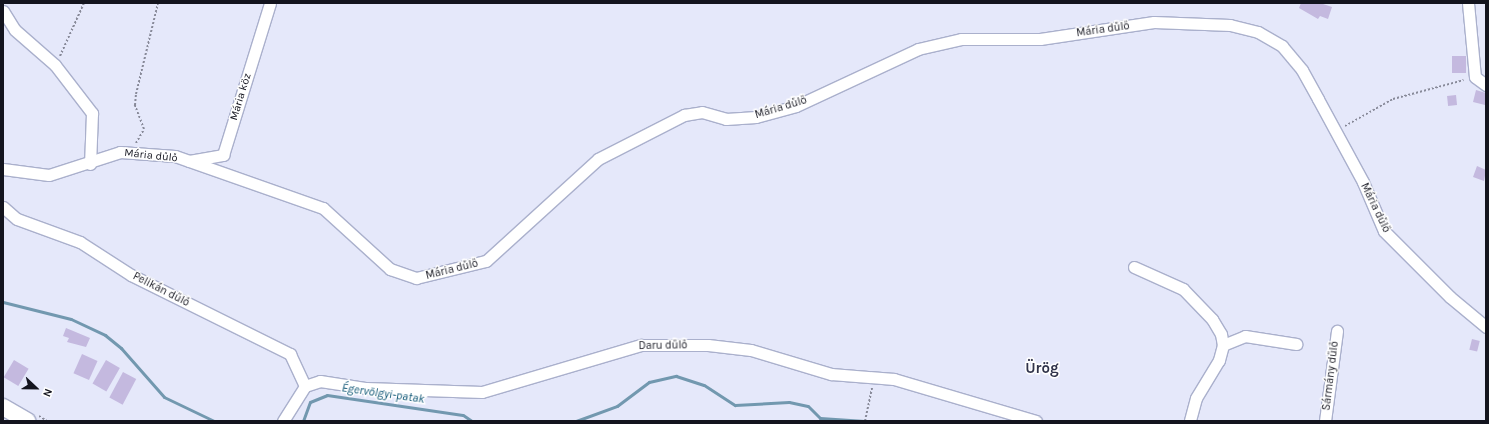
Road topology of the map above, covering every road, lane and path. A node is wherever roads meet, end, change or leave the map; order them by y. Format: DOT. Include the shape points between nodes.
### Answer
graph roads {
  1 [pos="84,3"];
  2 [pos="158,3"];
  3 [pos="270,3"];
  4 [pos="1468,3"];
  5 [pos="3,11"];
  6 [pos="55,66"];
  7 [pos="1475,77"];
  8 [pos="1486,85"];
  9 [pos="1335,132"];
  10 [pos="131,144"];
  11 [pos="186,161"];
  12 [pos="90,164"];
  13 [pos="3,169"];
  14 [pos="3,208"];
  15 [pos="1134,267"];
  16 [pos="1486,327"];
  17 [pos="1337,331"];
  18 [pos="1296,344"];
  19 [pos="1223,345"];
  20 [pos="305,386"];
  21 [pos="872,391"];
  22 [pos="3,407"];
  23 [pos="20,419"];
  24 [pos="283,421"];
  25 [pos="865,421"];
  26 [pos="1036,421"];
  27 [pos="1190,421"];
  28 [pos="1325,421"];
  1 -- 6 [label="path" via="74,32"];
  2 -- 10 [label="path" via="136,94 135,105 144,129 142,137"];
  3 -- 11 [label="street, Mária köz" via="223,155"];
  4 -- 7 [label="street"];
  5 -- 6 [label="street" via="15,30"];
  6 -- 12 [label="street" via="92,113"];
  7 -- 8 [label="street"];
  7 -- 9 [label="path" via="1393,99"];
  9 -- 11 [label="street, Mária dűlő" via="1302,70 1282,46 1258,32 1230,25 1154,22 1040,39 961,39 918,49 796,106 756,117 726,119 702,112 684,116 598,159 486,262 416,278 390,269 323,208"];
  9 -- 16 [label="street, Mária dűlő" via="1384,231 1450,297"];
  11 -- 12 [label="street, Mária dűlő" via="175,156 120,152"];
  12 -- 13 [label="street, Mária dűlő" via="50,175"];
  14 -- 20 [label="street, Pelikán dűlő" via="17,219 80,242 131,275 290,354"];
  15 -- 19 [label="street" via="1183,289 1212,319"];
  17 -- 28 [label="street, Sármány dűlő"];
  18 -- 19 [label="street" via="1245,336"];
  19 -- 27 [label="street" via="1219,360 1196,398"];
  20 -- 24 [label="street"];
  20 -- 26 [label="street, Daru dűlő" via="320,381 366,388 482,392 615,350 641,345 708,345 751,350 831,374 894,379"];
  21 -- 25 [label="path"];
  22 -- 23 [label="main road"];
}
